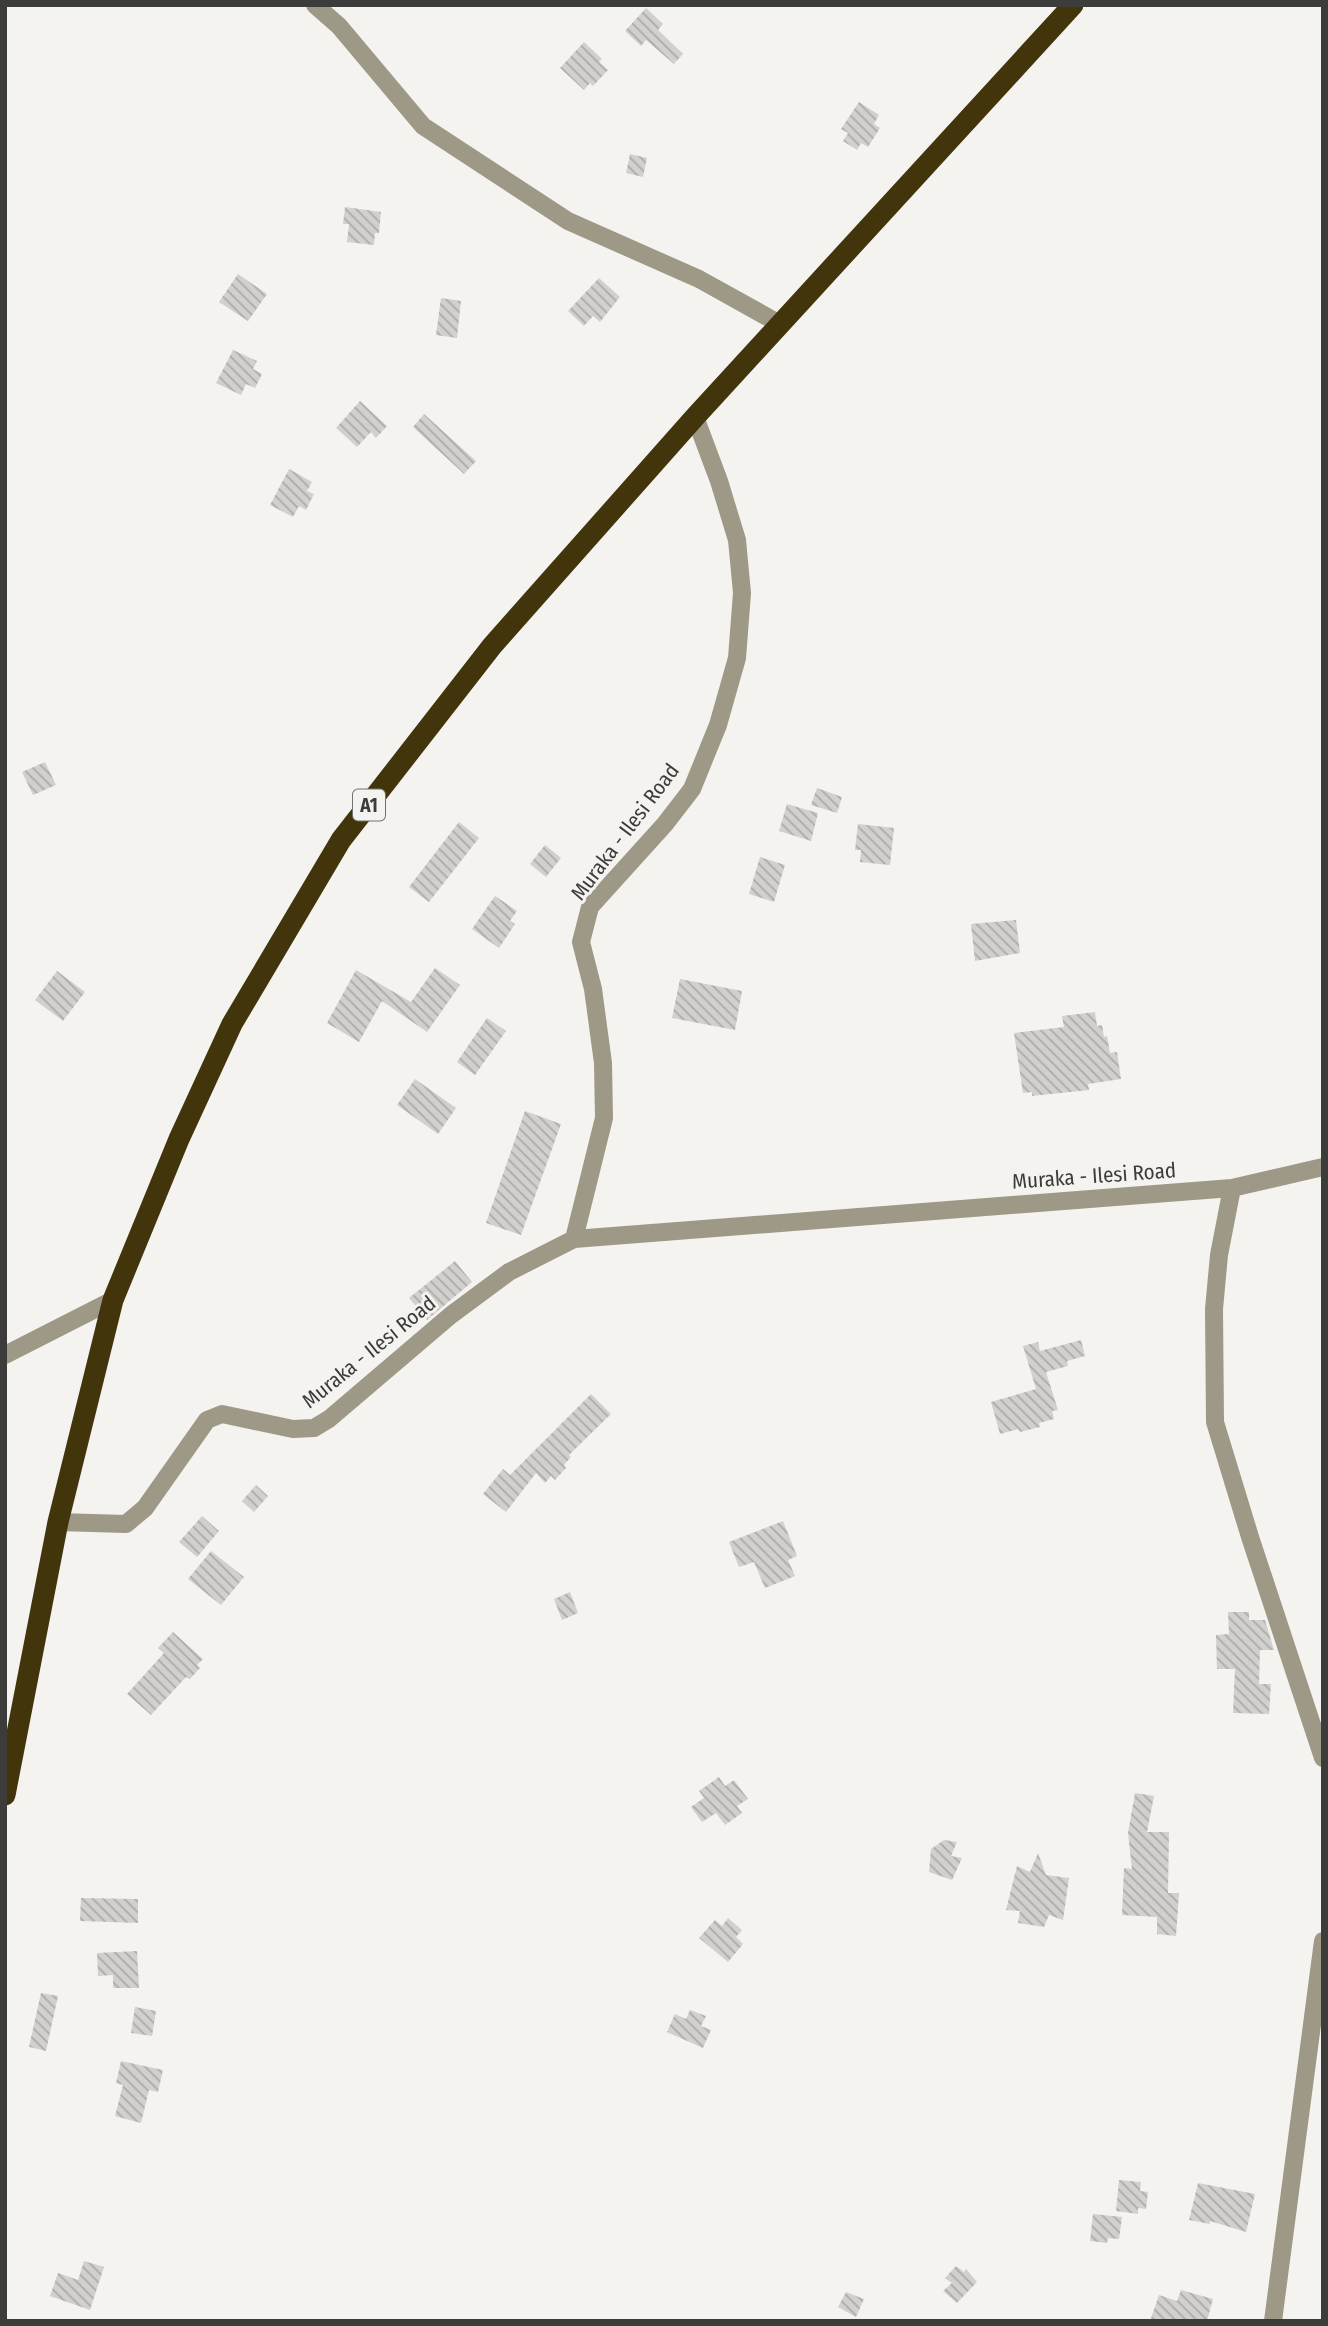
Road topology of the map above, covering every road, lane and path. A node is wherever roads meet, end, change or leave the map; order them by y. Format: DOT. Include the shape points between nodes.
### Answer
graph roads {
  1 [pos="316,5"];
  2 [pos="1073,5"];
  3 [pos="780,324"];
  4 [pos="695,417"];
  5 [pos="1323,1167"];
  6 [pos="1233,1188"];
  7 [pos="573,1239"];
  8 [pos="113,1300"];
  9 [pos="5,1355"];
  10 [pos="58,1522"];
  11 [pos="1323,1758"];
  12 [pos="5,1795"];
  13 [pos="1323,1941"];
  14 [pos="1273,2321"];
  1 -- 3 [label="street" via="423,126 568,221 699,279"];
  2 -- 3 [label="highway, A1"];
  3 -- 4 [label="highway, A1"];
  4 -- 7 [label="street, Muraka - Ilesi Road" via="737,540 742,593 737,658 718,725 692,789 590,907 580,942 593,989 603,1063 604,1118"];
  4 -- 8 [label="highway, A1" via="492,646 341,840 232,1024 178,1139"];
  5 -- 6 [label="street, Muraka - Ilesi Road"];
  6 -- 7 [label="street, Muraka - Ilesi Road"];
  6 -- 11 [label="street" via="1214,1309 1215,1422"];
  7 -- 10 [label="street, Muraka - Ilesi Road" via="509,1272 314,1428 293,1429 222,1414 207,1420 145,1508 126,1524"];
  8 -- 9 [label="street"];
  8 -- 10 [label="highway, A1"];
  10 -- 12 [label="highway, A1"];
  13 -- 14 [label="street"];
}
